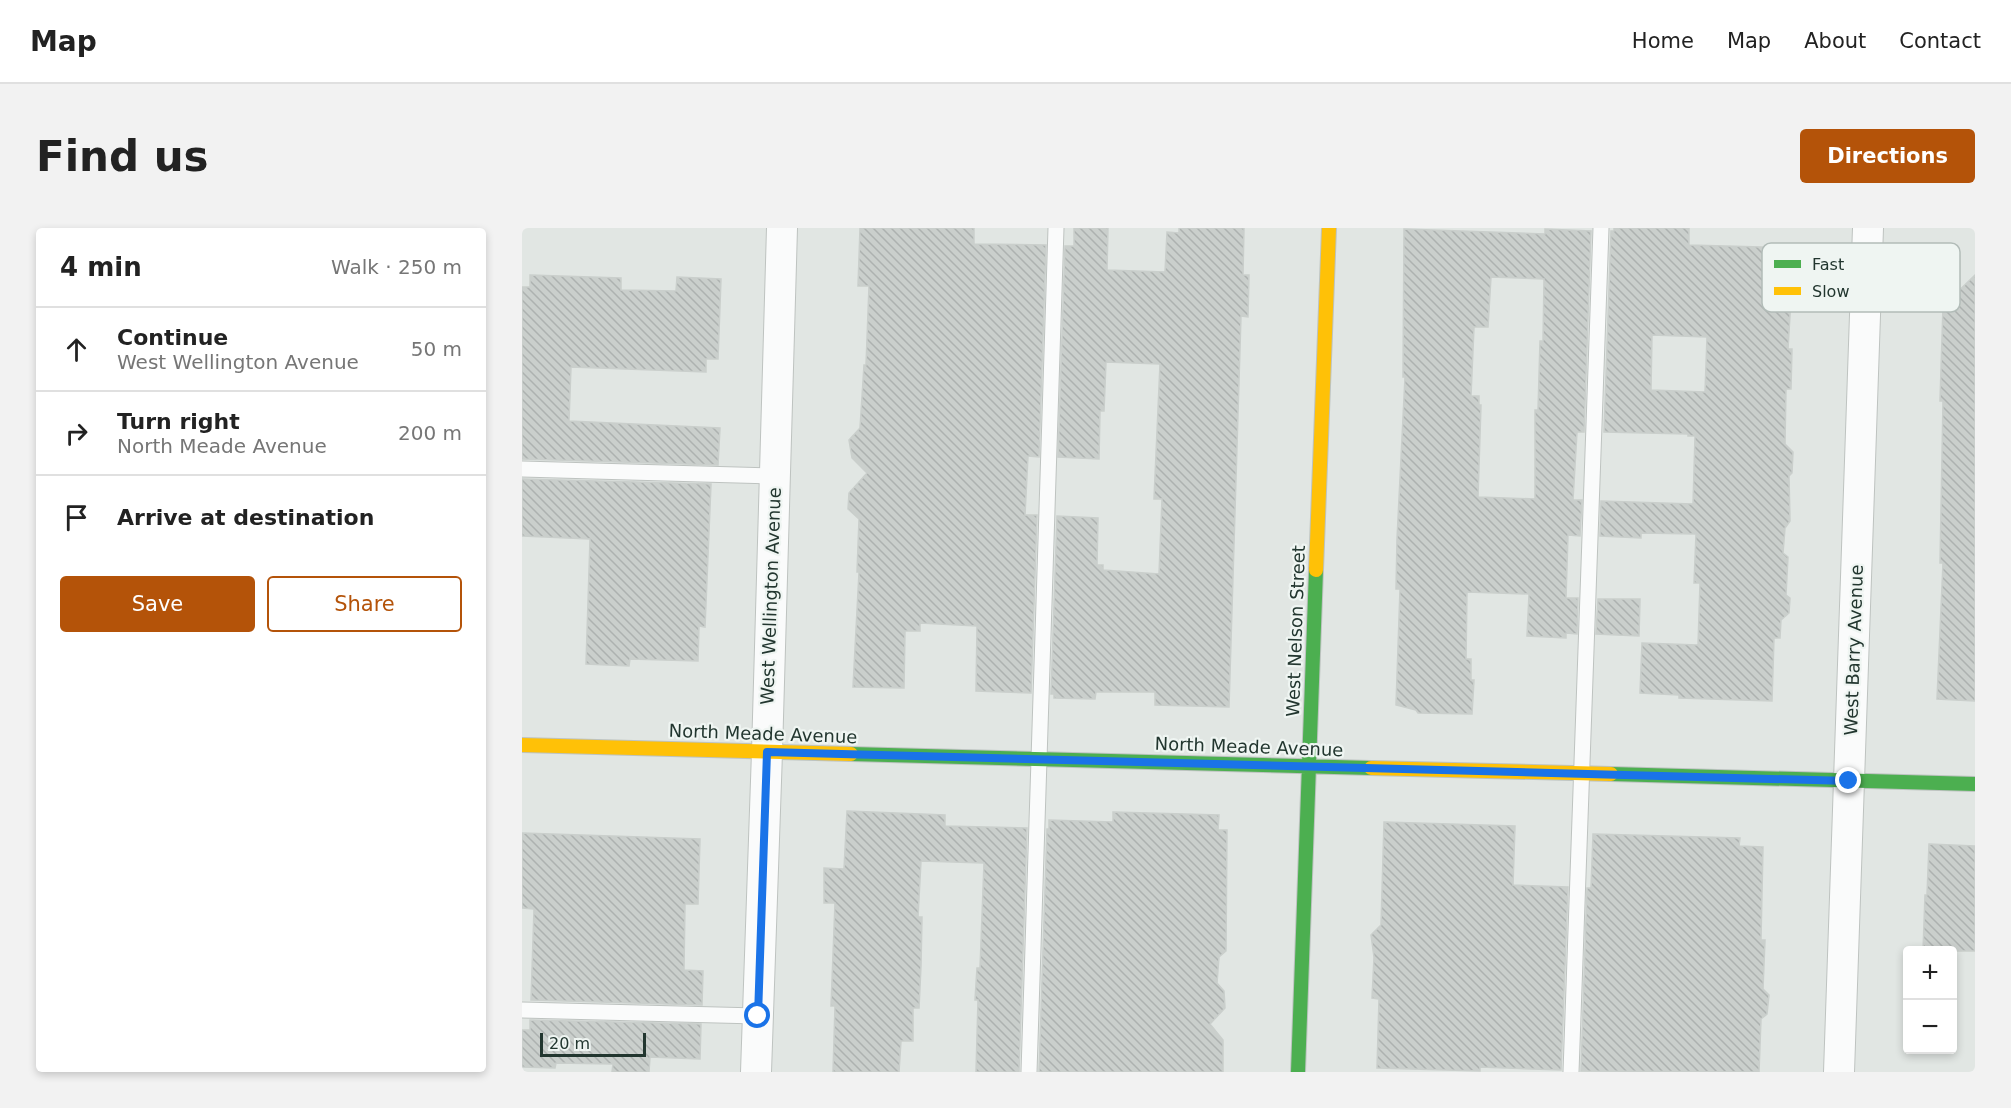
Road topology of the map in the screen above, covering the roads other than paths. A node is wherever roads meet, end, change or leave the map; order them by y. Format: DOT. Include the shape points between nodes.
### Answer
graph roads {
  1 [pos="782,228"];
  2 [pos="1056,228"];
  3 [pos="1329,228"];
  4 [pos="1601,228"];
  5 [pos="1868,228"];
  6 [pos="1867,243"];
  7 [pos="1865,312"];
  8 [pos="522,470"];
  9 [pos="774,476"];
  10 [pos="522,745"];
  11 [pos="767,752"];
  12 [pos="1039,759"];
  13 [pos="1308,766"];
  14 [pos="1582,774"];
  15 [pos="1849,781"];
  16 [pos="1975,784"];
  17 [pos="522,1010"];
  18 [pos="758,1016"];
  19 [pos="756,1072"];
  20 [pos="1029,1072"];
  21 [pos="1298,1072"];
  22 [pos="1571,1072"];
  23 [pos="1839,1072"];
  1 -- 9 [label="street, West Wellington Avenue"];
  2 -- 12 [label="lane"];
  3 -- 13 [label="street, West Nelson Street"];
  4 -- 14 [label="lane"];
  5 -- 6 [label="street, West Barry Avenue"];
  7 -- 15 [label="street, West Barry Avenue"];
  8 -- 9 [label="lane"];
  9 -- 11 [label="street, West Wellington Avenue"];
  10 -- 11 [label="street, North Meade Avenue"];
  11 -- 12 [label="street, North Meade Avenue"];
  11 -- 18 [label="street, West Wellington Avenue"];
  12 -- 13 [label="street, North Meade Avenue"];
  12 -- 20 [label="lane"];
  13 -- 14 [label="street, North Meade Avenue"];
  13 -- 21 [label="street, West Nelson Street"];
  14 -- 15 [label="street, North Meade Avenue"];
  14 -- 22 [label="lane"];
  15 -- 16 [label="street, North Meade Avenue"];
  15 -- 23 [label="street, West Barry Avenue"];
  17 -- 18 [label="lane"];
  18 -- 19 [label="street, West Wellington Avenue"];
}
